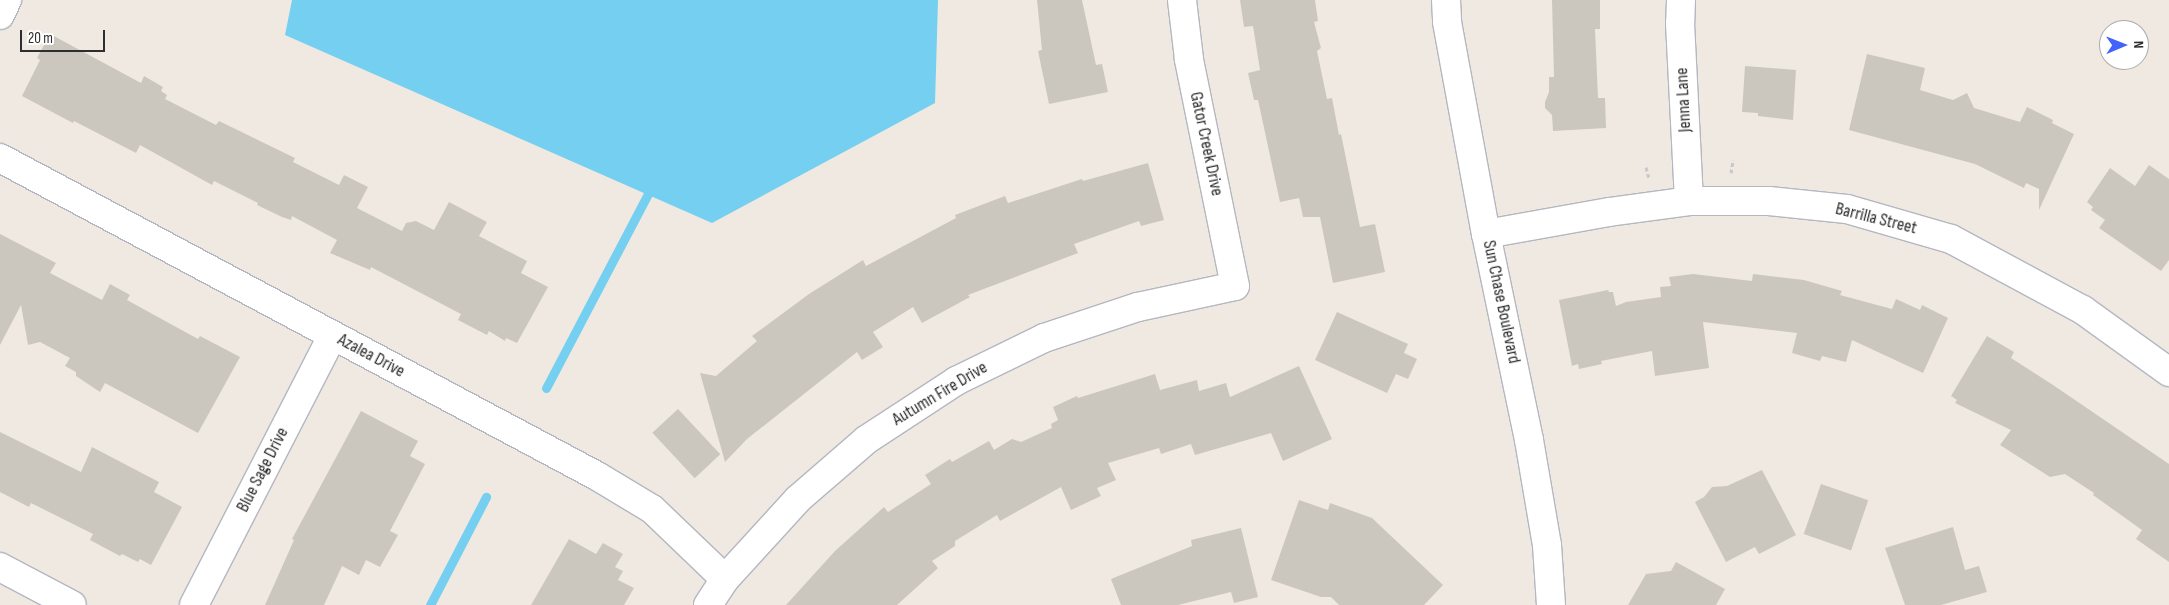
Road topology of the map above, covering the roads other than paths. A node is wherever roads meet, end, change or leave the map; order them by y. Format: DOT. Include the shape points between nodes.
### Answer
graph roads {
  1 [pos="7,0"];
  2 [pos="1182,0"];
  3 [pos="1446,0"];
  4 [pos="1681,0"];
  5 [pos="0,15"];
  6 [pos="0,158"];
  7 [pos="1689,201"];
  8 [pos="1486,234"];
  9 [pos="1235,286"];
  10 [pos="332,336"];
  11 [pos="2169,372"];
  12 [pos="0,567"];
  13 [pos="725,578"];
  14 [pos="72,605"];
  15 [pos="194,605"];
  16 [pos="708,605"];
  17 [pos="1551,605"];
  1 -- 5 [label="street"];
  2 -- 9 [label="street, Gator Creek Drive" via="1189,59"];
  3 -- 8 [label="street, Sun Chase Boulevard" via="1447,22"];
  4 -- 7 [label="street, Jenna Lane"];
  6 -- 10 [label="street, Azalea Drive"];
  7 -- 8 [label="street, Barrilla Street"];
  7 -- 11 [label="street, Barrilla Street" via="1769,201 1847,209 1951,239 2083,310"];
  8 -- 17 [label="street, Sun Chase Boulevard" via="1529,440 1547,545"];
  9 -- 13 [label="street, Autumn Fire Drive" via="1138,307 1044,338 956,381 866,440 798,499"];
  10 -- 13 [label="street, Azalea Drive" via="644,504"];
  10 -- 15 [label="street, Blue Sage Drive"];
  12 -- 14 [label="street"];
  13 -- 16 [label="street, Autumn Fire Drive"];
}
